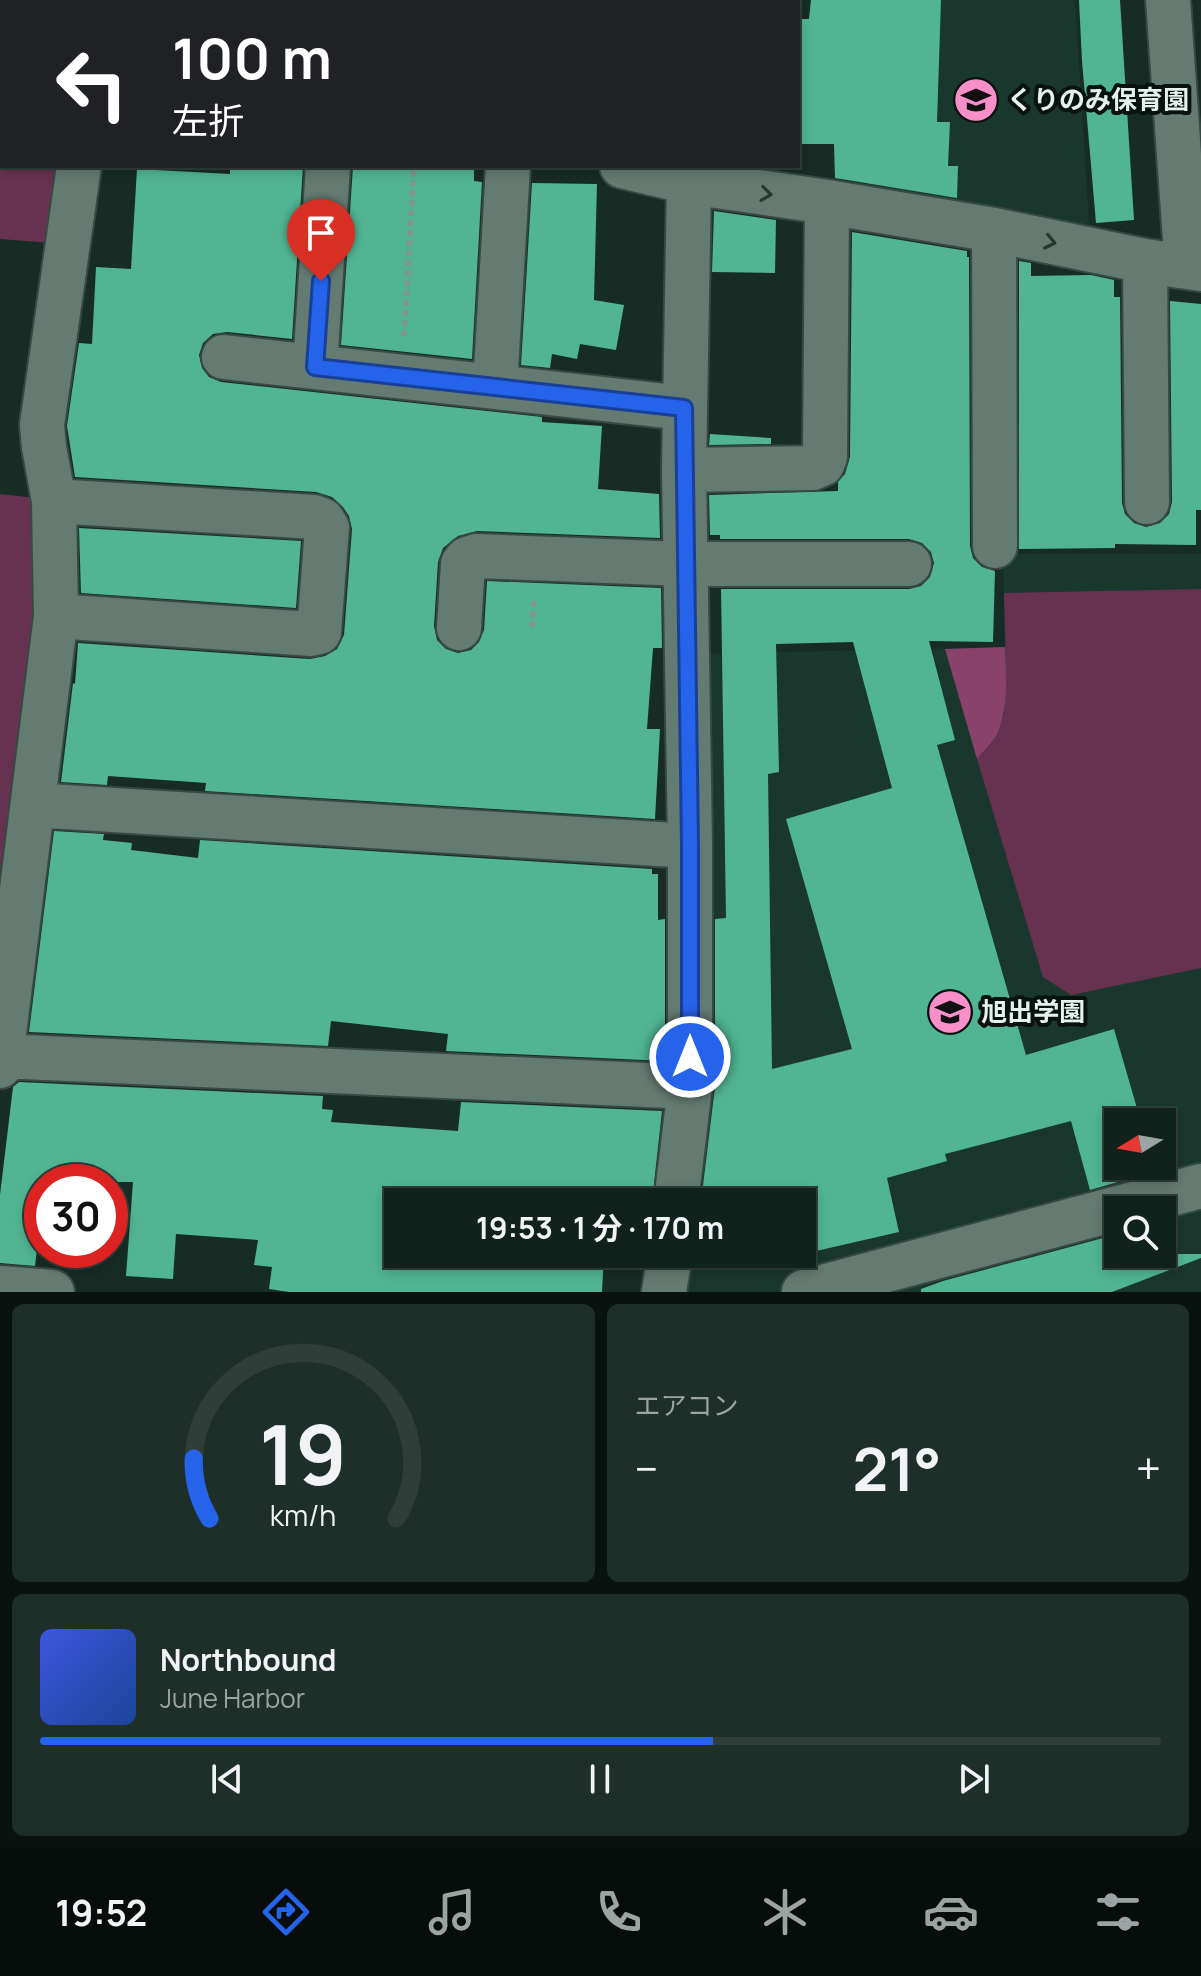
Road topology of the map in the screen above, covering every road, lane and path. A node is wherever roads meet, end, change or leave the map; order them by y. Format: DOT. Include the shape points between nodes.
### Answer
graph roads {
  1 [pos="1168,0"];
  2 [pos="79,168"];
  3 [pos="328,168"];
  4 [pos="414,168"];
  5 [pos="508,168"];
  6 [pos="630,168"];
  7 [pos="689,182"];
  8 [pos="827,202"];
  9 [pos="994,230"];
  10 [pos="1178,266"];
  11 [pos="224,357"];
  12 [pos="315,367"];
  13 [pos="402,377"];
  14 [pos="495,387"];
  15 [pos="684,408"];
  16 [pos="684,470"];
  17 [pos="54,501"];
  18 [pos="1147,502"];
  19 [pos="995,546"];
  20 [pos="685,564"];
  21 [pos="909,564"];
  22 [pos="56,616"];
  23 [pos="459,628"];
  24 [pos="33,805"];
  25 [pos="690,846"];
  26 [pos="1,1061"];
  27 [pos="690,1087"];
  28 [pos="1201,1186"];
  29 [pos="678,1188"];
  30 [pos="668,1268"];
  31 [pos="0,1288"];
  32 [pos="37,1292"];
  33 [pos="52,1292"];
  34 [pos="664,1292"];
  35 [pos="804,1292"];
  1 -- 10 [label="street"];
  2 -- 17 [label="street" via="42,425"];
  3 -- 12 [label="street"];
  4 -- 13 [label="path"];
  5 -- 14 [label="street"];
  6 -- 7 [label="street"];
  7 -- 8 [label="street, one-way"];
  7 -- 15 [label="street"];
  8 -- 9 [label="street"];
  8 -- 16 [label="street" via="822,464"];
  9 -- 10 [label="street, one-way"];
  9 -- 19 [label="street"];
  10 -- 18 [label="street"];
  11 -- 12 [label="street"];
  12 -- 13 [label="street"];
  13 -- 14 [label="street"];
  14 -- 15 [label="street"];
  15 -- 16 [label="street"];
  16 -- 20 [label="street"];
  17 -- 22 [label="street"];
  17 -- 22 [label="street" via="314,517 327,528 319,632"];
  20 -- 21 [label="street"];
  20 -- 23 [label="street" via="476,556 463,564"];
  20 -- 25 [label="street"];
  22 -- 24 [label="street"];
  24 -- 25 [label="street"];
  24 -- 26 [label="street"];
  25 -- 27 [label="street"];
  26 -- 27 [label="street"];
  27 -- 29 [label="street"];
  28 -- 35 [label="street"];
  30 -- 34 [label="street"];
  31 -- 32 [label="street"];
  32 -- 33 [label="street"];
}
